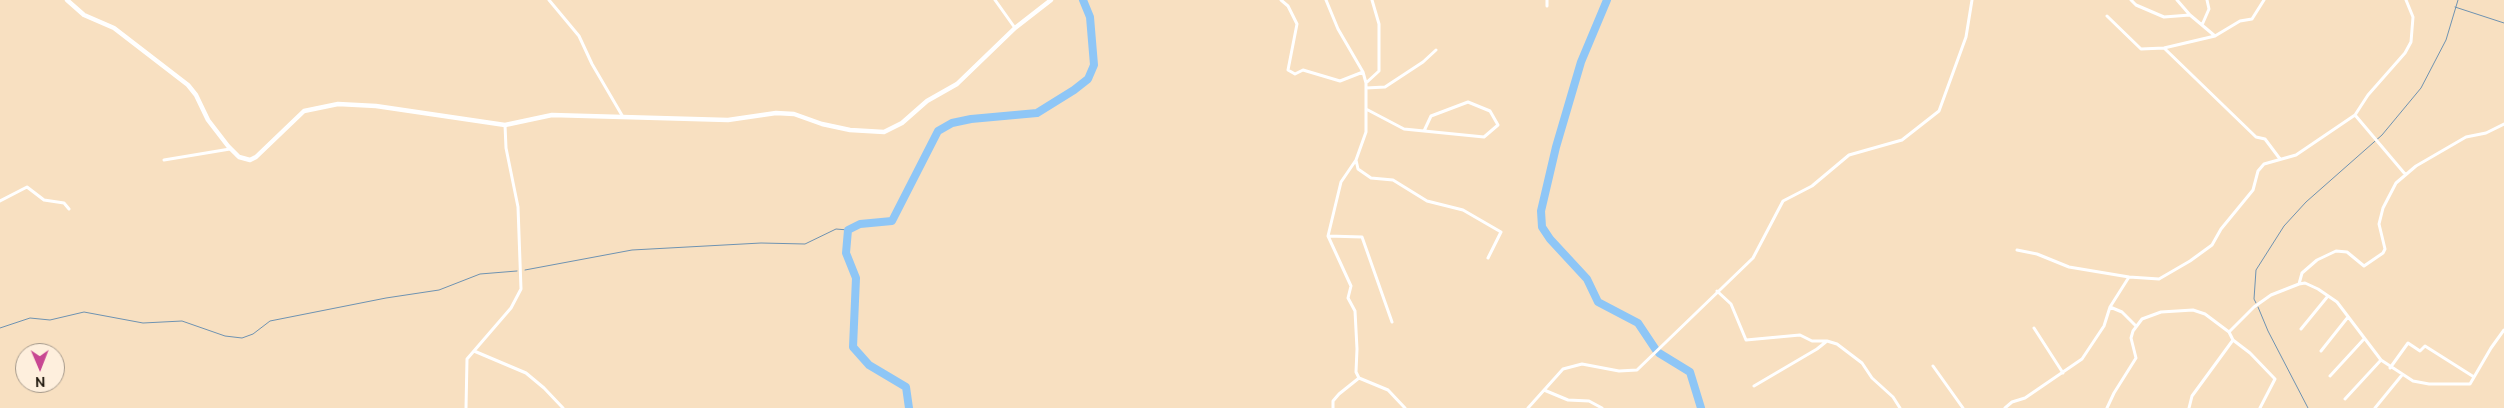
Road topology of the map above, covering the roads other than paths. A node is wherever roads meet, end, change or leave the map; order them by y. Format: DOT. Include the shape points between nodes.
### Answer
graph roads {
  1 [pos="67,0"];
  2 [pos="549,0"];
  3 [pos="995,0"];
  4 [pos="1051,0"];
  5 [pos="1281,0"];
  6 [pos="1326,0"];
  7 [pos="1372,0"];
  8 [pos="1547,0"];
  9 [pos="1972,0"];
  10 [pos="2131,0"];
  11 [pos="2177,0"];
  12 [pos="2207,0"];
  13 [pos="2264,0"];
  14 [pos="2406,0"];
  15 [pos="1547,6"];
  16 [pos="2190,15"];
  17 [pos="2107,16"];
  18 [pos="2202,25"];
  19 [pos="1015,28"];
  20 [pos="2216,36"];
  21 [pos="2164,48"];
  22 [pos="1436,50"];
  23 [pos="1363,72"];
  24 [pos="1366,86"];
  25 [pos="1366,109"];
  26 [pos="2356,115"];
  27 [pos="623,118"];
  28 [pos="2504,124"];
  29 [pos="504,125"];
  30 [pos="1424,131"];
  31 [pos="230,149"];
  32 [pos="2280,159"];
  33 [pos="164,160"];
  34 [pos="1356,160"];
  35 [pos="2405,174"];
  36 [pos="0,202"];
  37 [pos="69,209"];
  38 [pos="1328,236"];
  39 [pos="2017,250"];
  40 [pos="1488,258"];
  41 [pos="2129,277"];
  42 [pos="2299,284"];
  43 [pos="1716,291"];
  44 [pos="2328,296"];
  45 [pos="2110,307"];
  46 [pos="2348,317"];
  47 [pos="1392,322"];
  48 [pos="2136,326"];
  49 [pos="2034,328"];
  50 [pos="2301,329"];
  51 [pos="2504,330"];
  52 [pos="2229,332"];
  53 [pos="2364,339"];
  54 [pos="1827,340"];
  55 [pos="2233,340"];
  56 [pos="474,351"];
  57 [pos="2321,351"];
  58 [pos="2380,360"];
  59 [pos="1933,366"];
  60 [pos="2390,368"];
  61 [pos="2063,372"];
  62 [pos="2402,375"];
  63 [pos="2330,376"];
  64 [pos="2474,377"];
  65 [pos="1359,378"];
  66 [pos="1754,386"];
  67 [pos="1544,390"];
  68 [pos="2345,399"];
  69 [pos="466,408"];
  70 [pos="563,408"];
  71 [pos="1332,408"];
  72 [pos="1406,408"];
  73 [pos="1528,408"];
  74 [pos="1602,408"];
  75 [pos="1900,408"];
  76 [pos="1963,408"];
  77 [pos="2005,408"];
  78 [pos="2107,408"];
  79 [pos="2189,408"];
  80 [pos="2260,408"];
  81 [pos="2375,408"];
  1 -- 31 [label="street" via="84,15 114,28 188,85"];
  2 -- 27 [label="street" via="579,36"];
  3 -- 19 [label="street"];
  4 -- 19 [label="street"];
  5 -- 23 [label="street" via="1297,24 1288,70 1295,74 1303,70 1340,81"];
  6 -- 23 [label="street" via="1338,30"];
  7 -- 24 [label="street" via="1379,24 1379,71"];
  8 -- 15 [label="street"];
  9 -- 43 [label="street" via="1966,37 1939,111 1902,140 1849,156 1812,186 1784,201 1753,258"];
  10 -- 16 [label="street" via="2164,17"];
  11 -- 16 [label="street"];
  12 -- 18 [label="street" via="2210,9"];
  13 -- 20 [label="street" via="2252,19 2240,21"];
  14 -- 26 [label="street" via="2413,17 2411,42"];
  16 -- 18 [label="street"];
  17 -- 21 [label="street" via="2141,49"];
  18 -- 20 [label="street"];
  19 -- 27 [label="street" via="957,84 927,101 898,126 884,132 850,130 794,114 776,113 728,120"];
  20 -- 21 [label="street"];
  21 -- 32 [label="street" via="2256,137 2265,139"];
  22 -- 24 [label="street" via="1385,88"];
  23 -- 24 [label="street"];
  24 -- 25 [label="street"];
  25 -- 30 [label="street" via="1404,129"];
  25 -- 34 [label="street" via="1366,132"];
  26 -- 32 [label="street" via="2296,155"];
  26 -- 35 [label="street"];
  27 -- 29 [label="street" via="552,115"];
  28 -- 35 [label="street" via="2486,133 2466,137"];
  29 -- 31 [label="street" via="376,106 338,104 304,111 250,160 240,158"];
  29 -- 56 [label="street" via="518,207 521,289 511,308"];
  30 -- 30 [label="street" via="1484,137 1498,125 1490,111 1468,102 1431,116"];
  31 -- 33 [label="street"];
  32 -- 41 [label="street" via="2264,164 2258,171 2253,190 2212,245 2166,277 2150,280"];
  34 -- 38 [label="street" via="1341,182"];
  34 -- 40 [label="street" via="1358,169 1371,178 1393,180 1427,201 1463,210 1501,232"];
  35 -- 42 [label="street" via="2396,183 2383,208 2379,224 2384,253 2364,266 2348,252 2336,251 2317,260 2302,273"];
  36 -- 37 [label="street" via="27,187 44,200 64,203"];
  38 -- 47 [label="street" via="1362,237"];
  38 -- 65 [label="street" via="1351,286 1348,298 1355,311 1355,362"];
  39 -- 41 [label="street" via="2069,267"];
  41 -- 45 [label="street"];
  42 -- 44 [label="street" via="2305,283"];
  42 -- 52 [label="street" via="2270,295"];
  43 -- 54 [label="street" via="1730,304 1746,340 1800,335 1812,341"];
  43 -- 67 [label="street" via="1637,370 1619,371 1582,364 1563,369"];
  44 -- 46 [label="street"];
  44 -- 50 [label="street"];
  45 -- 48 [label="street" via="2122,312"];
  45 -- 61 [label="street" via="2104,326 2082,359"];
  46 -- 53 [label="street"];
  46 -- 57 [label="street"];
  48 -- 52 [label="street" via="2150,315 2193,310 2205,314"];
  48 -- 78 [label="street" via="2131,338 2136,358"];
  49 -- 61 [label="street"];
  51 -- 64 [label="street"];
  52 -- 55 [label="street"];
  53 -- 58 [label="street"];
  53 -- 63 [label="street"];
  54 -- 66 [label="street"];
  54 -- 75 [label="street" via="1862,363"];
  55 -- 79 [label="street" via="2192,396"];
  55 -- 80 [label="street" via="2275,379"];
  56 -- 69 [label="street" via="465,365"];
  56 -- 70 [label="street" via="526,373"];
  58 -- 60 [label="street"];
  58 -- 68 [label="street"];
  59 -- 76 [label="street"];
  60 -- 62 [label="street"];
  60 -- 64 [label="street" via="2408,343 2420,351 2425,346"];
  61 -- 77 [label="street"];
  62 -- 64 [label="street" via="2429,384 2470,384"];
  62 -- 81 [label="street"];
  65 -- 71 [label="street" via="1339,394"];
  65 -- 72 [label="street" via="1388,390"];
  67 -- 73 [label="street"];
  67 -- 74 [label="street" via="1568,400 1589,401"];
}
